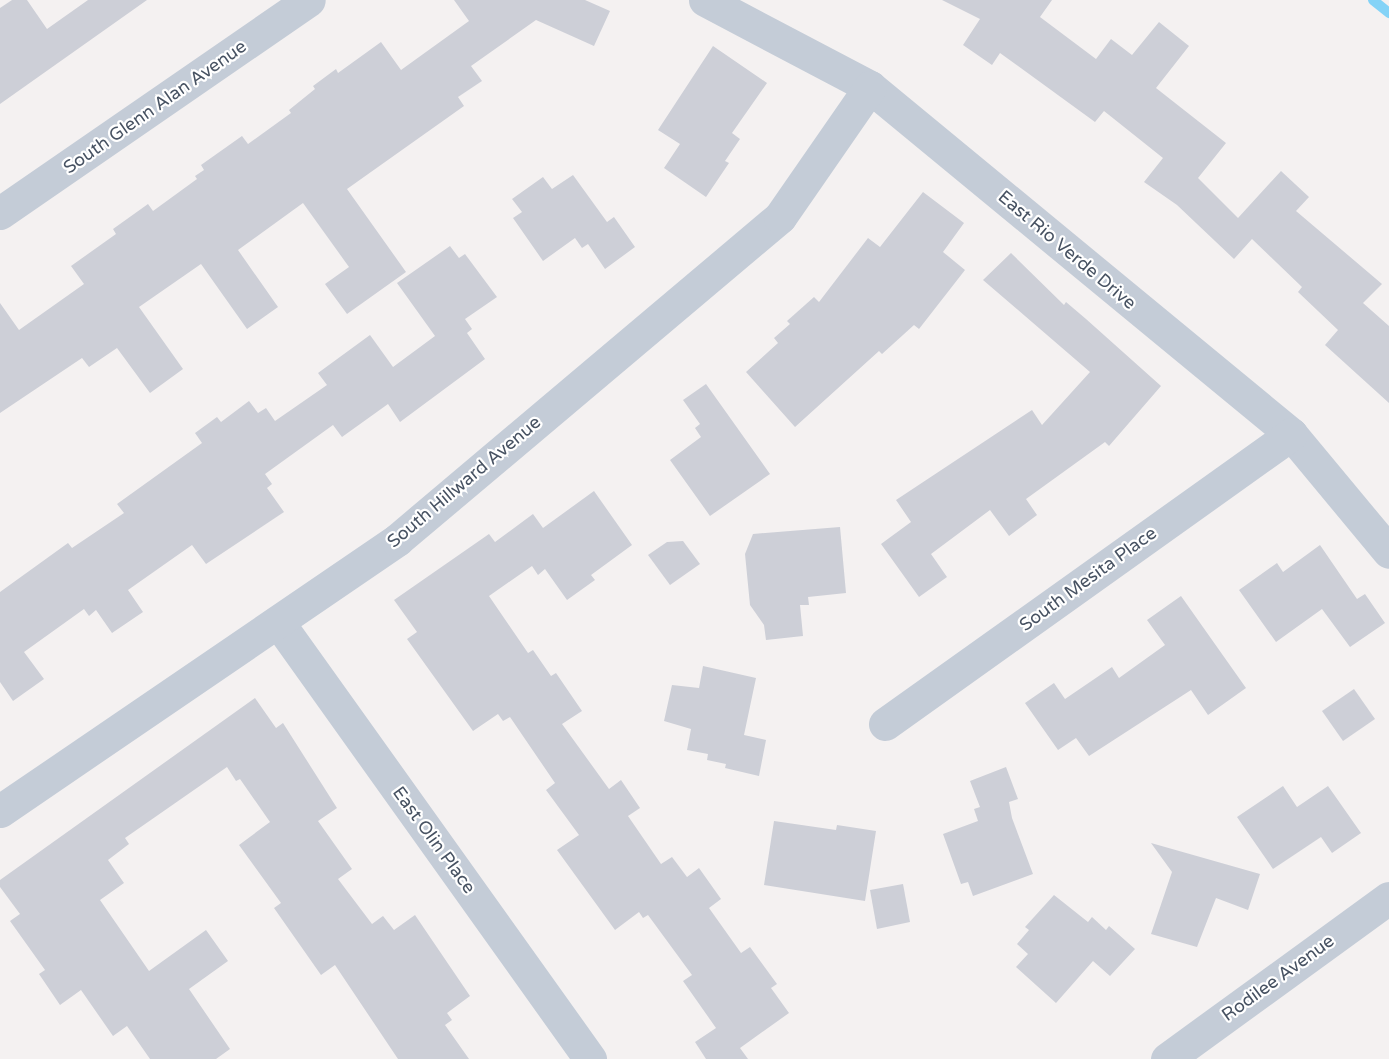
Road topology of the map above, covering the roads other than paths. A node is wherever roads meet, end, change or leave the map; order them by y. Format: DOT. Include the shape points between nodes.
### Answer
graph roads {
  1 [pos="309,0"];
  2 [pos="705,0"];
  3 [pos="870,87"];
  4 [pos="0,213"];
  5 [pos="1291,434"];
  6 [pos="1389,552"];
  7 [pos="278,622"];
  8 [pos="885,724"];
  9 [pos="0,812"];
  10 [pos="1389,898"];
  11 [pos="590,1059"];
  12 [pos="1167,1059"];
  1 -- 4 [label="street, South Glenn Alan Avenue"];
  2 -- 3 [label="street, East Rio Verde Drive"];
  3 -- 5 [label="street, East Rio Verde Drive"];
  3 -- 7 [label="street, South Hillward Avenue" via="780,217 397,540"];
  5 -- 6 [label="street, East Rio Verde Drive"];
  5 -- 8 [label="street, South Mesita Place"];
  7 -- 9 [label="street, South Hillward Avenue"];
  7 -- 11 [label="street, East Olin Place"];
  10 -- 12 [label="street, Rodilee Avenue"];
}
